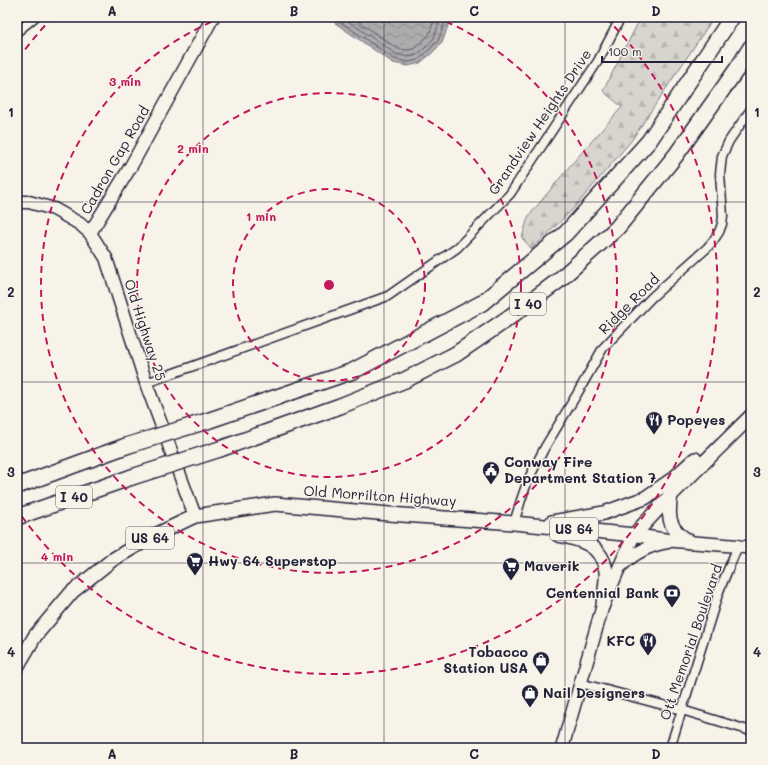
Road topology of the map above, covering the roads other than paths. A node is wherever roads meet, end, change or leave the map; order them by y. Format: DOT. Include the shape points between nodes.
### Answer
graph roads {
  1 [pos="35,17"];
  2 [pos="213,17"];
  3 [pos="621,17"];
  4 [pos="732,17"];
  5 [pos="17,32"];
  6 [pos="751,47"];
  7 [pos="751,109"];
  8 [pos="17,202"];
  9 [pos="90,233"];
  10 [pos="146,383"];
  11 [pos="751,414"];
  12 [pos="17,486"];
  13 [pos="671,495"];
  14 [pos="194,516"];
  15 [pos="17,517"];
  16 [pos="514,523"];
  17 [pos="634,535"];
  18 [pos="675,541"];
  19 [pos="690,542"];
  20 [pos="744,547"];
  21 [pos="619,568"];
  22 [pos="603,605"];
  23 [pos="17,667"];
  24 [pos="580,683"];
  25 [pos="682,710"];
  26 [pos="751,731"];
  27 [pos="562,748"];
  28 [pos="670,748"];
  1 -- 5 [label="street"];
  2 -- 9 [label="street, Cadron Gap Road" via="131,166"];
  3 -- 10 [label="street, Grandview Heights Drive" via="598,61 510,194 457,248 388,296"];
  4 -- 12 [label="highway, I 40, bridge" via="649,141 566,233 482,303 353,370 207,421 126,446"];
  6 -- 15 [label="highway, I 40, bridge" via="676,155 617,228 558,281 456,354 405,380 340,406"];
  7 -- 16 [label="street, Ridge Road" via="722,156 720,174 723,216 719,232 707,248 652,297 603,348 545,447 532,473"];
  8 -- 9 [label="street, Old Highway 25" via="29,202 54,209"];
  9 -- 10 [label="street, Old Highway 25" via="106,258"];
  10 -- 14 [label="street, Old Highway 25"];
  11 -- 13 [label="main road"];
  11 -- 16 [label="main road" via="674,478 645,498 604,513 552,522"];
  13 -- 17 [label="main road"];
  13 -- 19 [label="main road" via="669,520 676,532"];
  14 -- 16 [label="main road, Old Morrilton Highway / US 64" via="275,504"];
  14 -- 23 [label="main road, Old Morrilton Highway / US 64" via="112,560 72,592 35,636"];
  16 -- 17 [label="main road, Old Morrilton Highway / US 64"];
  16 -- 22 [label="main road" via="573,538 596,549 602,557 606,572"];
  17 -- 18 [label="street"];
  17 -- 21 [label="street"];
  18 -- 19 [label="street"];
  18 -- 21 [label="street" via="663,542 644,550 629,558"];
  19 -- 20 [label="street"];
  20 -- 25 [label="street, Ott Memorial Boulevard" via="718,591"];
  21 -- 22 [label="street"];
  22 -- 24 [label="street"];
  24 -- 25 [label="street"];
  24 -- 27 [label="street"];
  25 -- 26 [label="street"];
  25 -- 28 [label="street, Ott Memorial Boulevard"];
}
